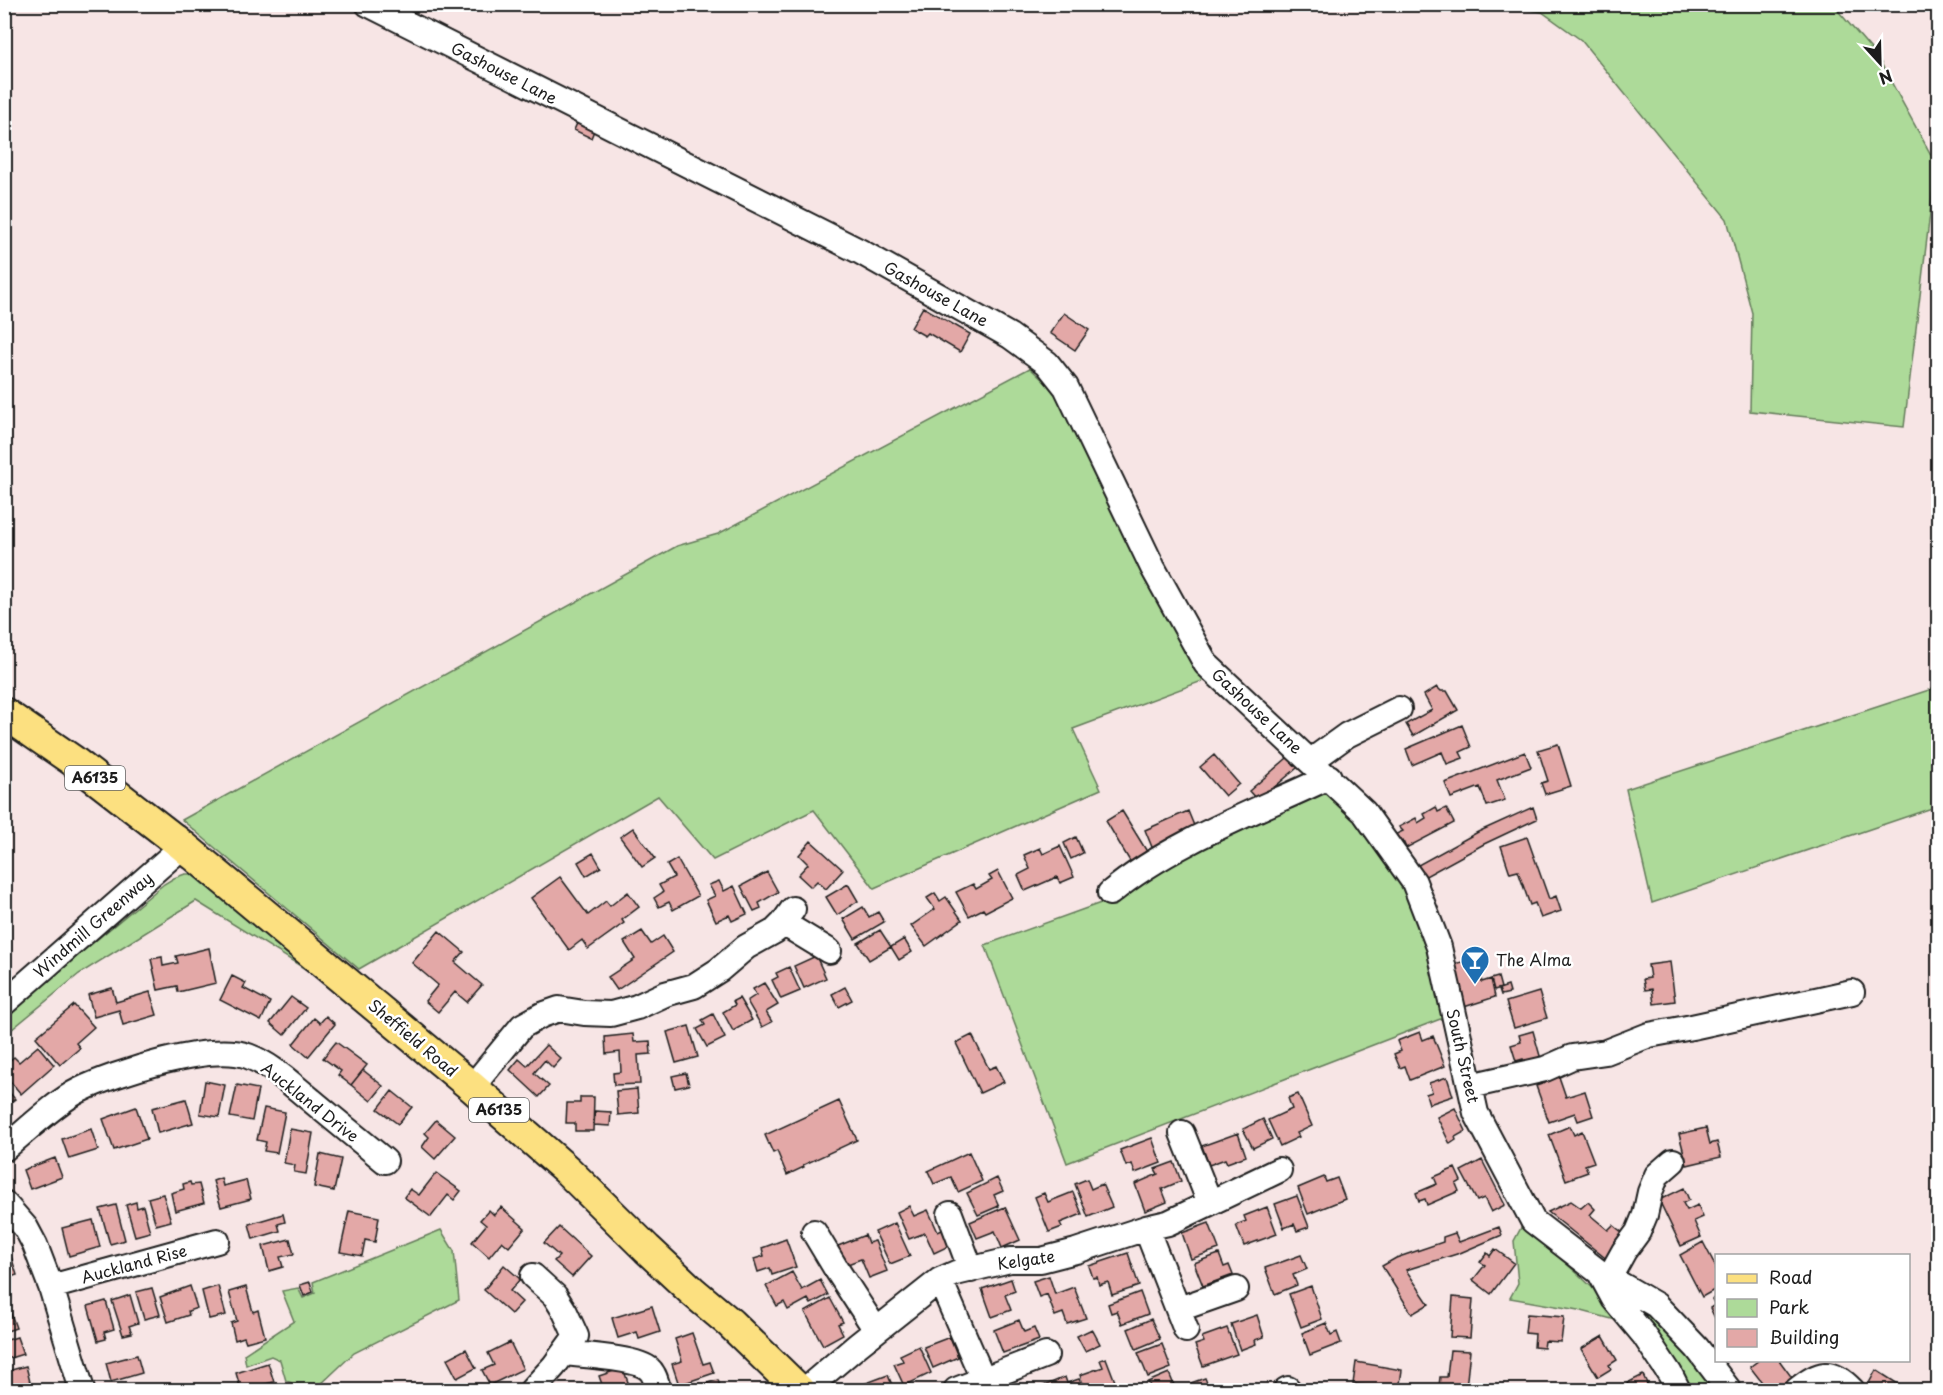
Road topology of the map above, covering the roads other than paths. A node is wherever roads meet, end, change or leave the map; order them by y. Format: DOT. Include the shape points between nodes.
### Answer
graph roads {
  1 [pos="368,4"];
  2 [pos="1399,709"];
  3 [pos="4,713"];
  4 [pos="1311,761"];
  5 [pos="1329,777"];
  6 [pos="183,846"];
  7 [pos="1110,893"];
  8 [pos="829,951"];
  9 [pos="1852,992"];
  10 [pos="4,1003"];
  11 [pos="1470,1086"];
  12 [pos="472,1087"];
  13 [pos="1182,1133"];
  14 [pos="4,1149"];
  15 [pos="385,1161"];
  16 [pos="1673,1161"];
  17 [pos="1279,1170"];
  18 [pos="4,1203"];
  19 [pos="1210,1203"];
  20 [pos="950,1214"];
  21 [pos="1146,1228"];
  22 [pos="814,1232"];
  23 [pos="217,1241"];
  24 [pos="971,1270"];
  25 [pos="1604,1275"];
  26 [pos="532,1276"];
  27 [pos="940,1280"];
  28 [pos="51,1287"];
  29 [pos="1236,1289"];
  30 [pos="876,1330"];
  31 [pos="570,1345"];
  32 [pos="1046,1354"];
  33 [pos="983,1379"];
  34 [pos="82,1390"];
  35 [pos="532,1390"];
  36 [pos="659,1390"];
  37 [pos="799,1390"];
  38 [pos="805,1390"];
  39 [pos="956,1390"];
  40 [pos="1678,1390"];
  41 [pos="1729,1390"];
  42 [pos="1797,1390"];
  43 [pos="1852,1390"];
  1 -- 4 [label="street, Gashouse Lane" via="861,252 1010,336 1047,363 1066,387 1153,568 1206,664"];
  2 -- 4 [label="street" via="1347,735"];
  3 -- 6 [label="main road, Sheffield Road / A6135"];
  4 -- 5 [label="street, Gashouse Lane"];
  5 -- 7 [label="street" via="1187,843 1131,875"];
  5 -- 11 [label="street, South Street" via="1364,812 1414,882 1439,947"];
  6 -- 10 [label="street, Windmill Greenway"];
  6 -- 12 [label="main road, Sheffield Road / A6135"];
  8 -- 12 [label="street" via="788,916 775,931 746,947 694,986 611,1014 559,1010 542,1015 522,1026"];
  9 -- 11 [label="street" via="1649,1035 1606,1052 1572,1057 1545,1069"];
  11 -- 25 [label="street, South Street" via="1476,1113 1533,1221"];
  12 -- 37 [label="main road, Sheffield Road / A6135" via="567,1170"];
  13 -- 19 [label="street"];
  14 -- 15 [label="street, Auckland Drive" via="79,1090 140,1068 194,1054 222,1052 246,1055 272,1068"];
  16 -- 25 [label="street" via="1657,1175 1638,1232"];
  17 -- 19 [label="street, Kelgate"];
  18 -- 28 [label="street" via="26,1228"];
  19 -- 21 [label="street, Kelgate" via="1168,1223"];
  20 -- 24 [label="street"];
  21 -- 24 [label="street, Kelgate" via="1041,1260 1011,1260"];
  21 -- 29 [label="street" via="1182,1320"];
  22 -- 30 [label="street"];
  23 -- 28 [label="street, Auckland Rise"];
  24 -- 27 [label="street, Kelgate"];
  25 -- 40 [label="street" via="1614,1299 1644,1335"];
  25 -- 41 [label="street, South Street" via="1656,1305"];
  26 -- 31 [label="street" via="555,1296 565,1312"];
  27 -- 30 [label="street, Kelgate"];
  27 -- 33 [label="street"];
  28 -- 34 [label="street"];
  30 -- 38 [label="street, Kelgate"];
  31 -- 35 [label="street"];
  31 -- 36 [label="street" via="648,1367"];
  32 -- 33 [label="street"];
  33 -- 39 [label="street"];
  42 -- 43 [label="street" via="1821,1374 1841,1379"];
}
